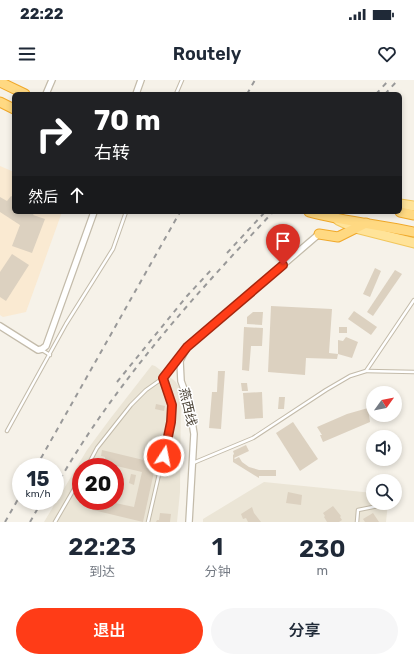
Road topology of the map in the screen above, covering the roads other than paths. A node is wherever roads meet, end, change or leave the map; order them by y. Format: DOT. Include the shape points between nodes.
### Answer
graph roads {
  1 [pos="52,80"];
  2 [pos="141,80"];
  3 [pos="182,80"];
  4 [pos="0,82"];
  5 [pos="21,92"];
  6 [pos="47,92"];
  7 [pos="137,92"];
  8 [pos="177,92"];
  9 [pos="0,102"];
  10 [pos="12,108"];
  11 [pos="402,204"];
  12 [pos="414,206"];
  13 [pos="402,212"];
  14 [pos="93,214"];
  15 [pos="125,214"];
  16 [pos="316,214"];
  17 [pos="414,215"];
  18 [pos="335,219"];
  19 [pos="366,222"];
  20 [pos="355,228"];
  21 [pos="414,232"];
  22 [pos="319,234"];
  23 [pos="414,243"];
  24 [pos="414,300"];
  25 [pos="0,326"];
  26 [pos="187,347"];
  27 [pos="42,350"];
  28 [pos="50,355"];
  29 [pos="366,371"];
  30 [pos="414,372"];
  31 [pos="163,378"];
  32 [pos="7,431"];
  33 [pos="92,458"];
  34 [pos="194,463"];
  35 [pos="72,493"];
  36 [pos="366,508"];
  37 [pos="55,522"];
  38 [pos="148,522"];
  39 [pos="189,522"];
  40 [pos="357,522"];
  1 -- 6 [label="street"];
  2 -- 7 [label="street"];
  3 -- 8 [label="lane"];
  4 -- 5 [label="highway"];
  9 -- 10 [label="highway"];
  11 -- 12 [label="main road"];
  13 -- 17 [label="highway"];
  14 -- 27 [label="street" via="46,346"];
  15 -- 28 [label="lane" via="112,249"];
  16 -- 18 [label="highway"];
  18 -- 19 [label="highway"];
  18 -- 20 [label="main road"];
  18 -- 22 [label="highway" via="336,228 333,236"];
  19 -- 20 [label="highway"];
  19 -- 21 [label="highway"];
  20 -- 22 [label="highway" via="338,237"];
  20 -- 23 [label="main road"];
  22 -- 26 [label="street, 燕西线"];
  24 -- 29 [label="lane"];
  25 -- 27 [label="street" via="33,348"];
  26 -- 31 [label="lane"];
  26 -- 34 [label="street, 燕西线" via="180,361 181,380 189,403 194,434"];
  27 -- 28 [label="lane"];
  28 -- 32 [label="lane"];
  29 -- 30 [label="lane"];
  29 -- 34 [label="lane" via="350,376 326,390 253,438"];
  31 -- 33 [label="lane" via="131,405"];
  31 -- 38 [label="lane" via="172,405 171,422"];
  34 -- 39 [label="street, 燕西线"];
  35 -- 37 [label="lane"];
  36 -- 40 [label="lane" via="358,510"];
}
